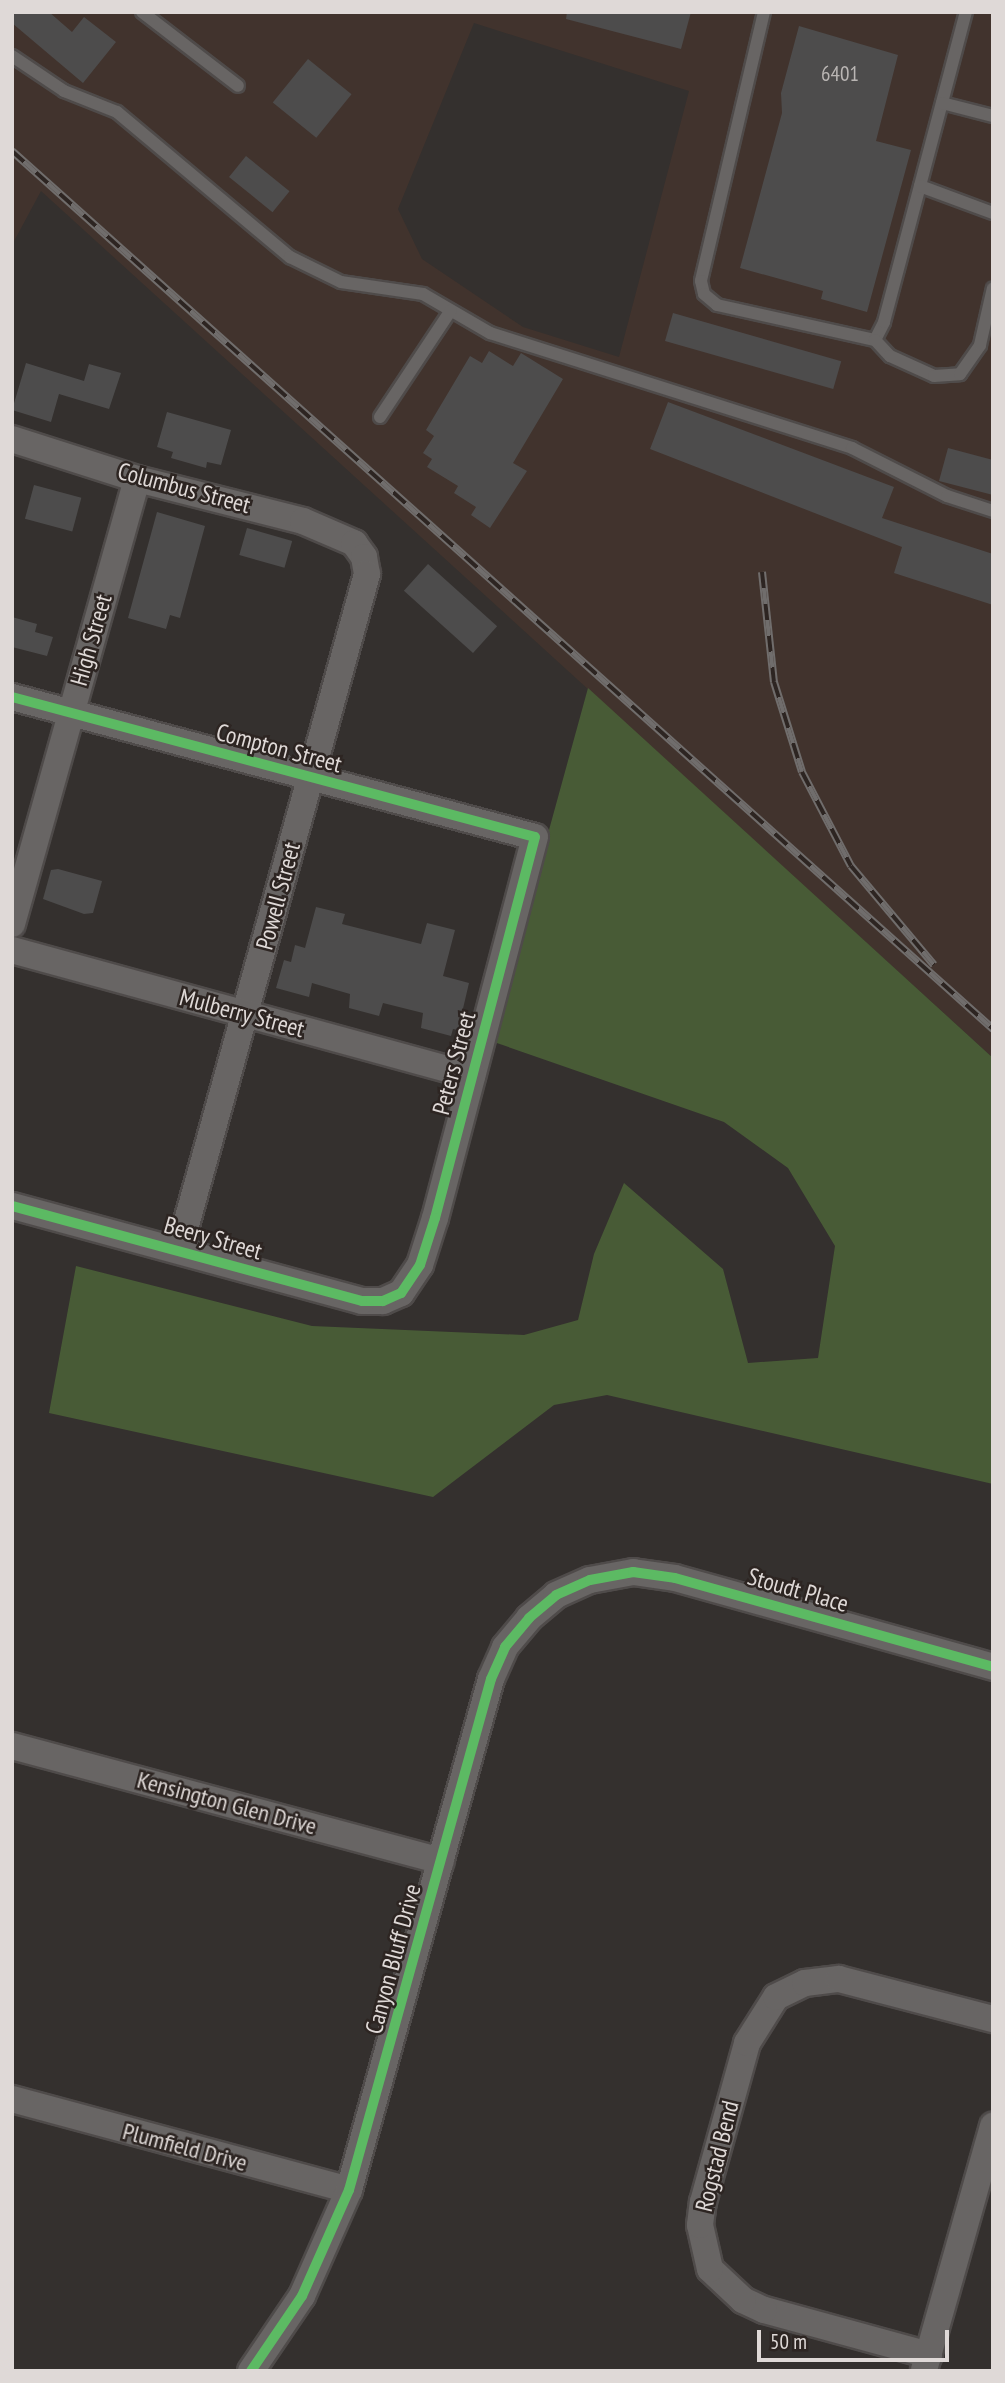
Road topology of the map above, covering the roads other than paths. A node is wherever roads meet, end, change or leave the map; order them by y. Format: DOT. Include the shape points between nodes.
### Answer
graph roads {
  1 [pos="142,12"];
  2 [pos="764,12"];
  3 [pos="966,12"];
  4 [pos="12,56"];
  5 [pos="239,86"];
  6 [pos="942,103"];
  7 [pos="993,116"];
  8 [pos="920,186"];
  9 [pos="993,214"];
  10 [pos="993,288"];
  11 [pos="451,310"];
  12 [pos="875,340"];
  13 [pos="380,417"];
  14 [pos="12,439"];
  15 [pos="137,479"];
  16 [pos="993,511"];
  17 [pos="354,543"];
  18 [pos="12,697"];
  19 [pos="70,712"];
  20 [pos="311,778"];
  21 [pos="535,837"];
  22 [pos="12,924"];
  23 [pos="12,950"];
  24 [pos="245,1014"];
  25 [pos="472,1076"];
  26 [pos="12,1206"];
  27 [pos="179,1250"];
  28 [pos="401,1293"];
  29 [pos="590,1580"];
  30 [pos="993,1667"];
  31 [pos="12,1746"];
  32 [pos="441,1861"];
  33 [pos="993,2019"];
  34 [pos="17,2100"];
  35 [pos="993,2126"];
  36 [pos="349,2190"];
  37 [pos="927,2363"];
  38 [pos="251,2371"];
  1 -- 5 [label="lane"];
  2 -- 12 [label="lane" via="701,281 704,294 717,304"];
  3 -- 6 [label="lane"];
  4 -- 11 [label="lane" via="64,91 117,113 290,257 341,282 423,295"];
  6 -- 7 [label="lane"];
  6 -- 8 [label="lane"];
  8 -- 9 [label="lane"];
  8 -- 12 [label="lane" via="884,322"];
  10 -- 12 [label="lane" via="980,345 960,374 934,376 890,356"];
  11 -- 13 [label="lane"];
  11 -- 16 [label="lane" via="490,333 852,448 947,496"];
  14 -- 15 [label="street, Columbus Street"];
  15 -- 17 [label="street, Columbus Street" via="303,521"];
  15 -- 19 [label="street, High Street"];
  17 -- 20 [label="street, Powell Street" via="364,557 367,574"];
  18 -- 19 [label="street, Compton Street"];
  19 -- 20 [label="street, Compton Street"];
  19 -- 22 [label="street, High Street"];
  20 -- 21 [label="street, Compton Street"];
  20 -- 24 [label="street, Powell Street"];
  21 -- 25 [label="street, Peters Street"];
  23 -- 24 [label="street, Mulberry Street"];
  24 -- 25 [label="street, Mulberry Street"];
  24 -- 27 [label="street, Powell Street"];
  25 -- 28 [label="street, Peters Street" via="420,1265"];
  26 -- 27 [label="street, Beery Street"];
  27 -- 28 [label="street, Beery Street" via="362,1301 383,1301"];
  29 -- 30 [label="street, Stoudt Place" via="633,1572 675,1577"];
  29 -- 32 [label="street, Canyon Bluff Drive" via="556,1595 505,1647 491,1679"];
  31 -- 32 [label="street, Kensington Glen Drive"];
  32 -- 36 [label="street, Canyon Bluff Drive"];
  33 -- 37 [label="street, Rogstad Bend" via="839,1979 790,1989 763,2012 747,2043 703,2202 700,2225 710,2269 724,2287 764,2310"];
  34 -- 36 [label="street, Plumfield Drive"];
  35 -- 37 [label="street"];
  36 -- 38 [label="street, Canyon Bluff Drive" via="302,2296"];
}
